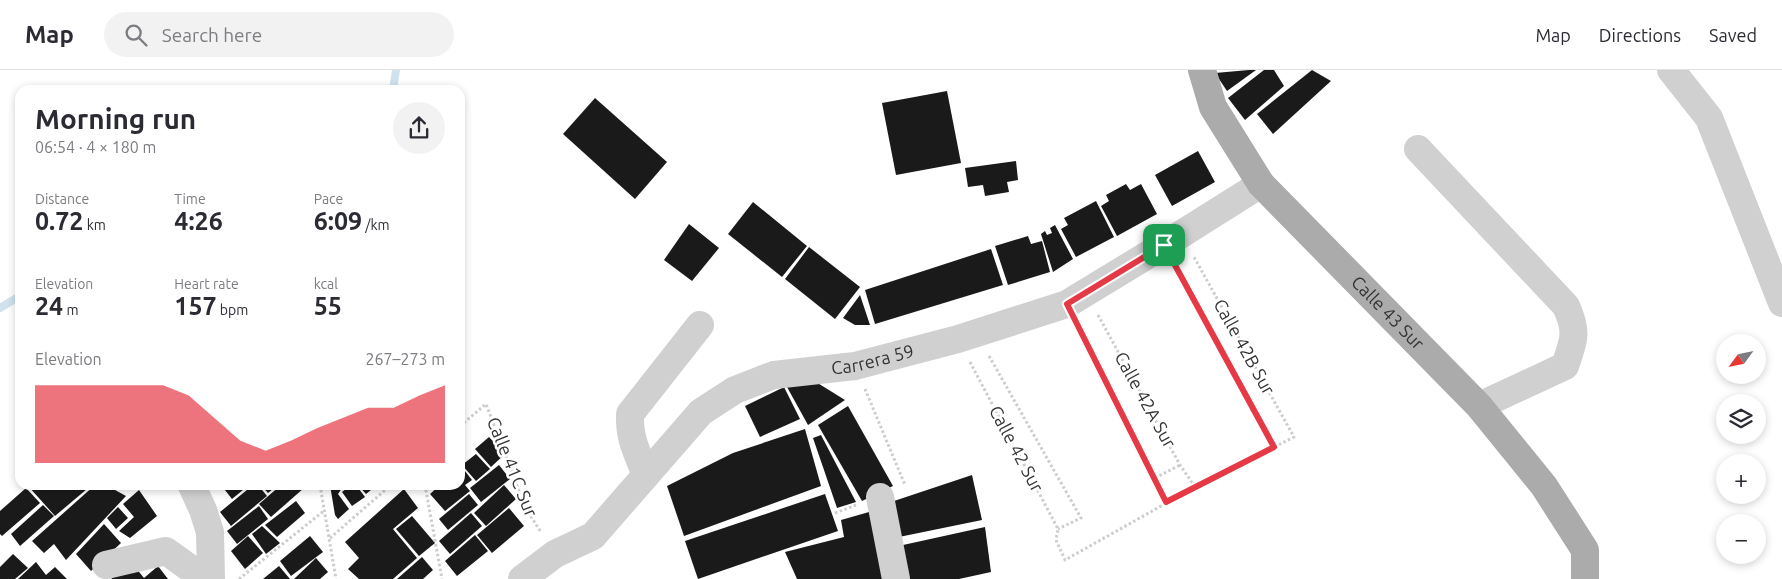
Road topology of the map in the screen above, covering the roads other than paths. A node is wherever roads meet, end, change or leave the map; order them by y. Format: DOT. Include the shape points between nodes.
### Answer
graph roads {
  1 [pos="1202,70"];
  2 [pos="1671,70"];
  3 [pos="1418,149"];
  4 [pos="1261,184"];
  5 [pos="1782,303"];
  6 [pos="700,325"];
  7 [pos="1479,406"];
  8 [pos="646,475"];
  9 [pos="194,490"];
  10 [pos="880,497"];
  11 [pos="106,565"];
  12 [pos="205,579"];
  13 [pos="211,579"];
  14 [pos="522,579"];
  15 [pos="896,579"];
  16 [pos="1585,579"];
  1 -- 4 [label="main road, Calle 43 Sur" via="1213,107"];
  2 -- 5 [label="street" via="1709,118"];
  3 -- 7 [label="street" via="1566,306 1572,320 1574,338 1565,366"];
  4 -- 7 [label="main road, Calle 43 Sur"];
  4 -- 8 [label="street, Carrera 59" via="1067,304 958,339 855,366 774,375 735,390 701,412"];
  6 -- 8 [label="street" via="630,414 630,431"];
  7 -- 16 [label="main road, Calle 43 Sur" via="1544,486 1585,550"];
  8 -- 14 [label="street, Carrera 59" via="592,536 555,554"];
  9 -- 13 [label="street" via="210,532"];
  10 -- 15 [label="street"];
  11 -- 12 [label="street" via="166,551"];
}
